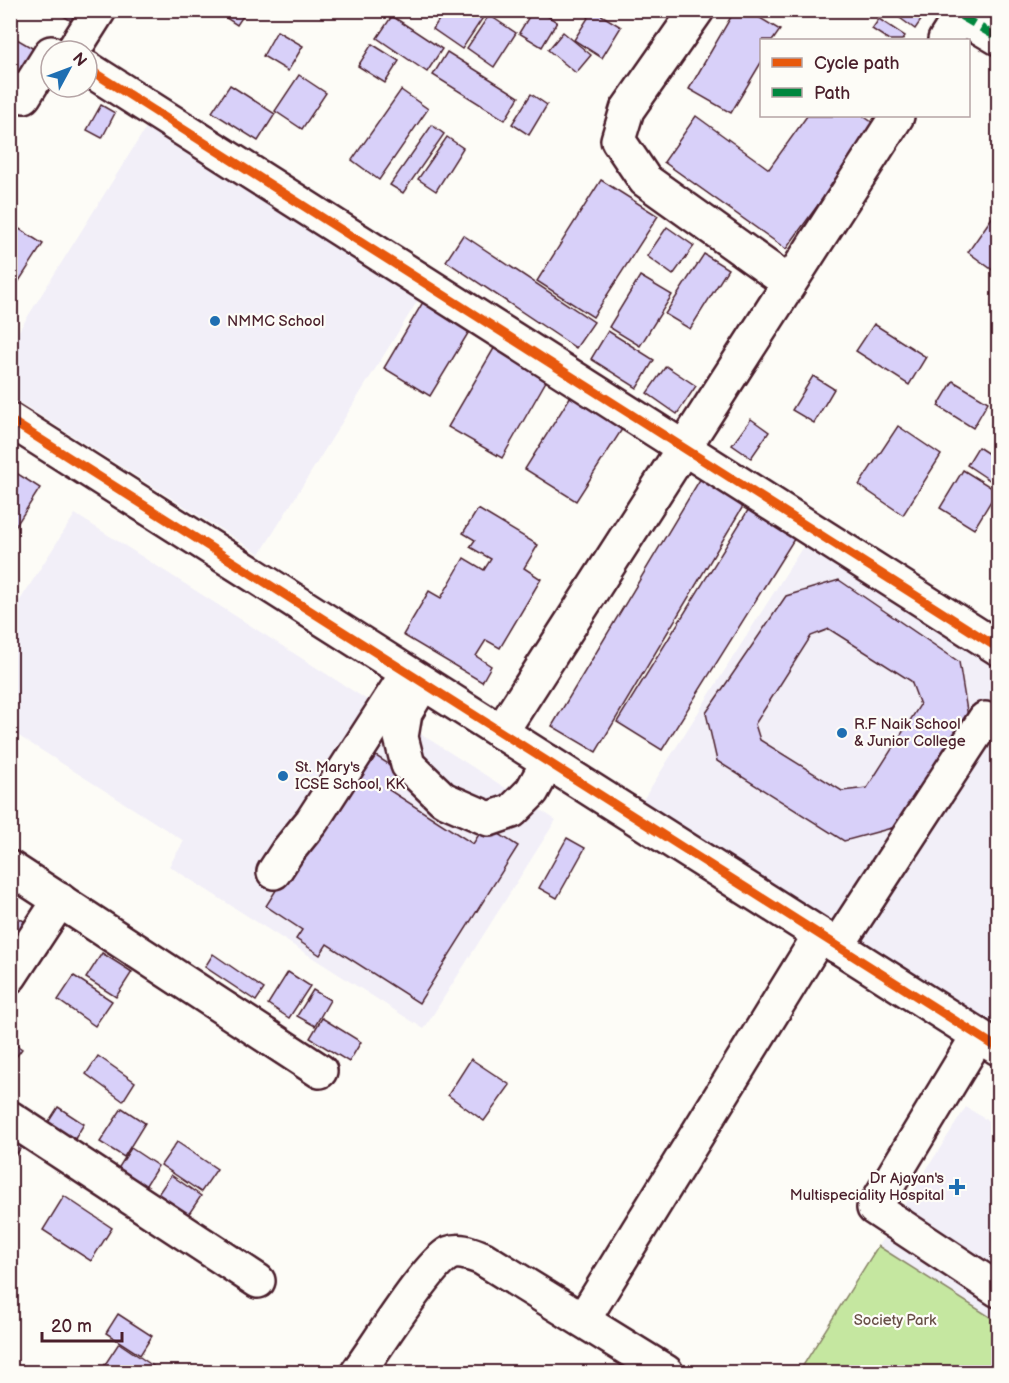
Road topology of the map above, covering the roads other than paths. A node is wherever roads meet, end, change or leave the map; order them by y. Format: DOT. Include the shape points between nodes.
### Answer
graph roads {
  1 [pos="99,10"];
  2 [pos="697,10"];
  3 [pos="957,22"];
  4 [pos="999,38"];
  5 [pos="81,39"];
  6 [pos="39,69"];
  7 [pos="99,76"];
  8 [pos="15,100"];
  9 [pos="896,117"];
  10 [pos="789,283"];
  11 [pos="10,420"];
  12 [pos="683,448"];
  13 [pos="999,648"];
  14 [pos="415,678"];
  15 [pos="986,719"];
  16 [pos="501,732"];
  17 [pos="548,762"];
  18 [pos="10,868"];
  19 [pos="273,872"];
  20 [pos="60,900"];
  21 [pos="829,940"];
  22 [pos="10,976"];
  23 [pos="988,1042"];
  24 [pos="320,1071"];
  25 [pos="10,1118"];
  26 [pos="258,1281"];
  27 [pos="999,1290"];
  28 [pos="583,1320"];
  29 [pos="358,1372"];
  30 [pos="666,1372"];
  1 -- 5 [label="street"];
  2 -- 10 [label="street" via="627,110 618,140 645,180"];
  3 -- 4 [label="street"];
  6 -- 8 [label="street"];
  7 -- 12 [label="street"];
  9 -- 10 [label="street"];
  10 -- 12 [label="street"];
  11 -- 14 [label="street"];
  12 -- 13 [label="street"];
  12 -- 16 [label="street"];
  14 -- 16 [label="street"];
  14 -- 17 [label="street" via="401,737 408,765 443,799 489,819 512,811 532,791"];
  14 -- 19 [label="street"];
  15 -- 21 [label="street"];
  16 -- 17 [label="street"];
  17 -- 21 [label="street"];
  18 -- 20 [label="street"];
  20 -- 22 [label="street"];
  20 -- 24 [label="street"];
  21 -- 23 [label="street"];
  21 -- 28 [label="street"];
  23 -- 27 [label="street" via="874,1208"];
  25 -- 26 [label="street"];
  28 -- 29 [label="street" via="482,1258 465,1251 450,1253 433,1266"];
  28 -- 30 [label="street"];
}
